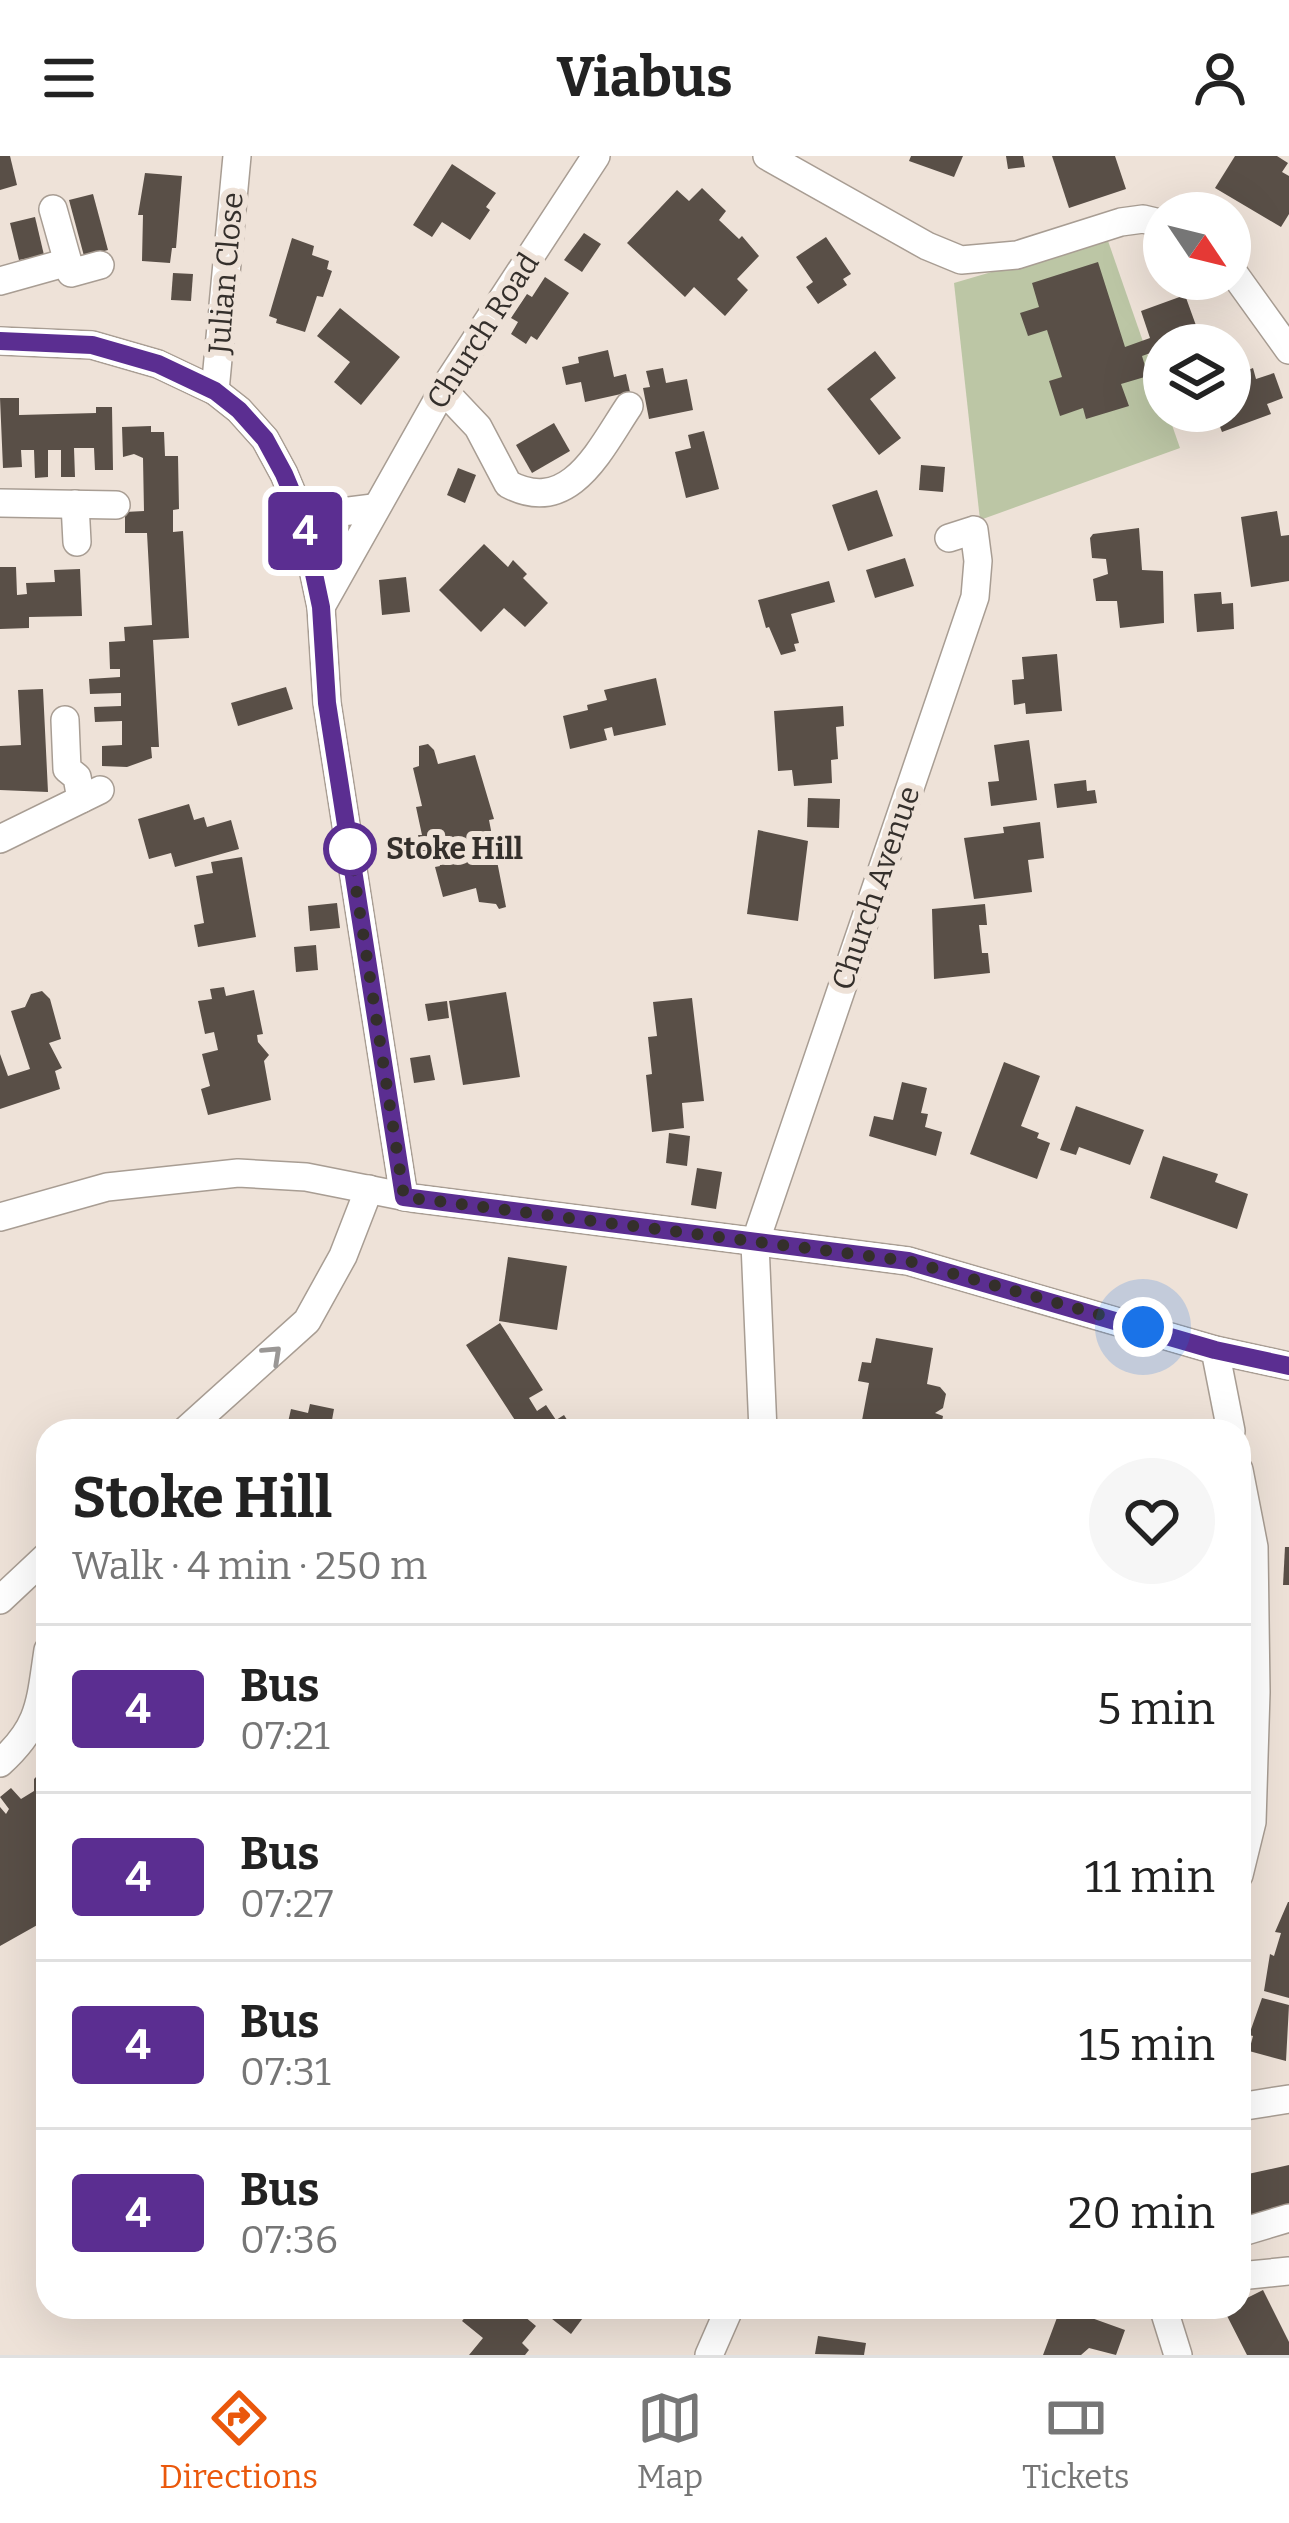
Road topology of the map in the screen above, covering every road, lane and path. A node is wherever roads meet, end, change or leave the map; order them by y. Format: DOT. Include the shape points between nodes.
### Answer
graph roads {
  1 [pos="237,156"];
  2 [pos="596,156"];
  3 [pos="767,156"];
  4 [pos="53,208"];
  5 [pos="1143,219"];
  6 [pos="68,262"];
  7 [pos="100,265"];
  8 [pos="0,281"];
  9 [pos="1251,297"];
  10 [pos="0,341"];
  11 [pos="1289,350"];
  12 [pos="443,390"];
  13 [pos="215,391"];
  14 [pos="629,406"];
  15 [pos="0,503"];
  16 [pos="75,505"];
  17 [pos="116,505"];
  18 [pos="373,508"];
  19 [pos="302,517"];
  20 [pos="962,534"];
  21 [pos="77,542"];
  22 [pos="321,607"];
  23 [pos="65,720"];
  24 [pos="0,839"];
  25 [pos="369,1189"];
  26 [pos="404,1197"];
  27 [pos="0,1217"];
  28 [pos="755,1243"];
  29 [pos="1215,1350"];
  30 [pos="1289,1366"];
  31 [pos="198,1419"];
  32 [pos="762,1419"];
  33 [pos="1229,1419"];
  34 [pos="36,1566"];
  35 [pos="0,1600"];
  36 [pos="36,1714"];
  37 [pos="0,1763"];
  38 [pos="1251,1779"];
  39 [pos="1251,1826"];
  40 [pos="1289,2099"];
  41 [pos="1251,2105"];
  42 [pos="1289,2218"];
  43 [pos="1251,2229"];
  44 [pos="1289,2271"];
  45 [pos="1251,2275"];
  46 [pos="725,2319"];
  47 [pos="1167,2319"];
  48 [pos="709,2355"];
  49 [pos="1178,2355"];
  1 -- 13 [label="street, Julian Close"];
  2 -- 12 [label="street, Church Road"];
  3 -- 5 [label="street" via="961,260 1017,255"];
  4 -- 6 [label="street"];
  6 -- 7 [label="street" via="71,273"];
  6 -- 8 [label="street"];
  9 -- 11 [label="street"];
  10 -- 13 [label="street" via="92,345"];
  12 -- 14 [label="street" via="478,427 508,484 538,495 590,466"];
  12 -- 18 [label="street, Church Road"];
  13 -- 19 [label="street" via="265,439"];
  15 -- 16 [label="street"];
  16 -- 17 [label="street"];
  16 -- 21 [label="street"];
  18 -- 19 [label="street"];
  18 -- 22 [label="street, Church Road"];
  19 -- 22 [label="street"];
  20 -- 28 [label="street, Church Avenue" via="978,561 974,597"];
  22 -- 26 [label="street" via="327,703"];
  23 -- 24 [label="street" via="67,769 91,795"];
  25 -- 26 [label="street"];
  25 -- 27 [label="street" via="238,1173 107,1187"];
  31 -- 25 [label="street, one-way" via="307,1321"];
  26 -- 28 [label="street"];
  28 -- 29 [label="street" via="908,1261"];
  28 -- 32 [label="street"];
  29 -- 30 [label="street"];
  29 -- 33 [label="street"];
  34 -- 35 [label="street"];
  36 -- 37 [label="street" via="27,1739"];
  38 -- 39 [label="street"];
  40 -- 41 [label="street"];
  42 -- 43 [label="street"];
  44 -- 45 [label="street"];
  46 -- 48 [label="street"];
  47 -- 49 [label="street"];
}
